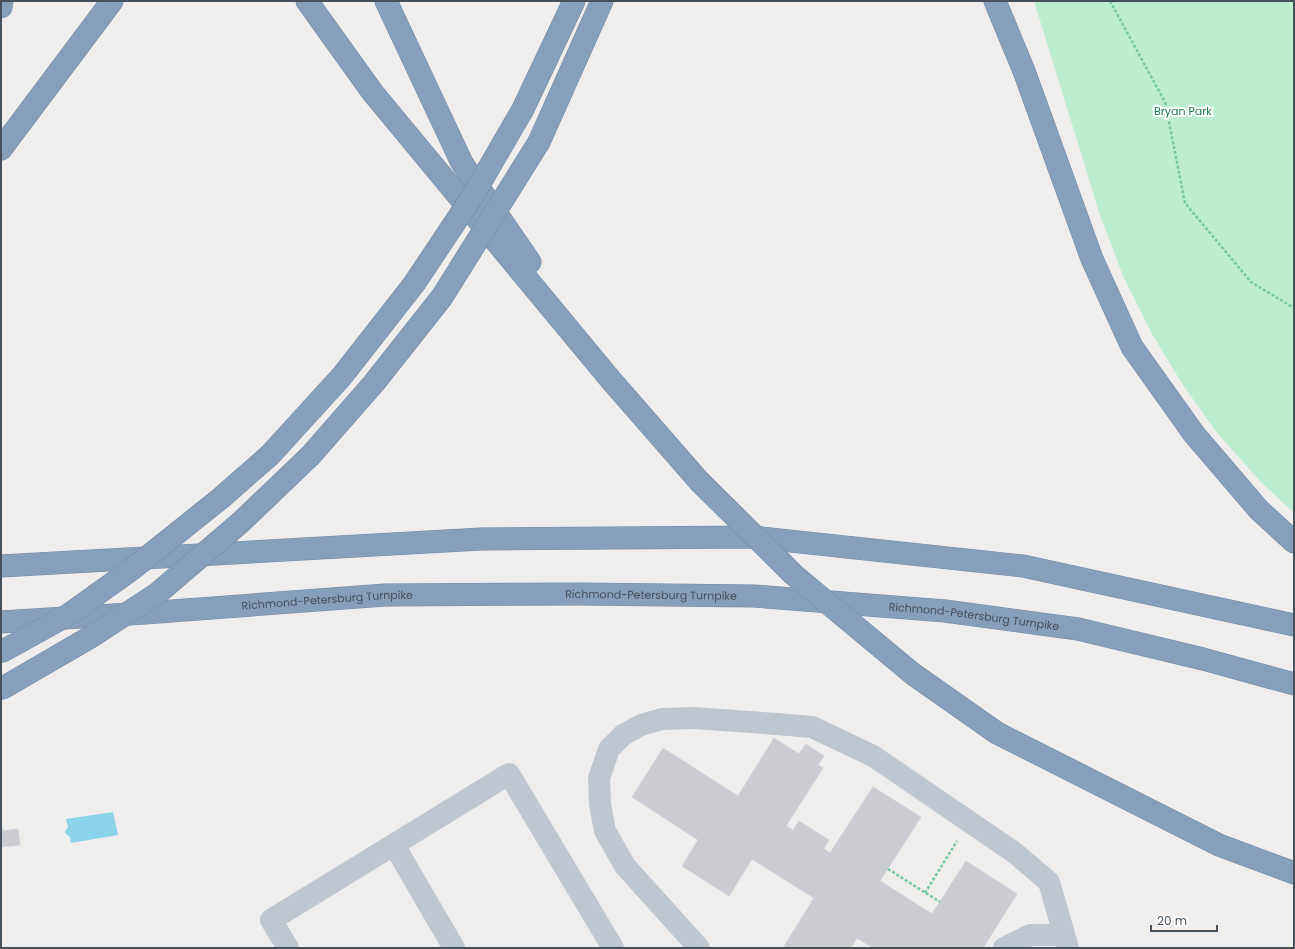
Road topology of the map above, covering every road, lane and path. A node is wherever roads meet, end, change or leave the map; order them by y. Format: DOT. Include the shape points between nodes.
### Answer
graph roads {
  1 [pos="2,1"];
  2 [pos="112,1"];
  3 [pos="307,1"];
  4 [pos="386,1"];
  5 [pos="574,1"];
  6 [pos="602,1"];
  7 [pos="995,1"];
  8 [pos="1003,1"];
  9 [pos="1110,1"];
  10 [pos="1,7"];
  11 [pos="1024,71"];
  12 [pos="1,149"];
  13 [pos="1294,308"];
  14 [pos="610,379"];
  15 [pos="1294,542"];
  16 [pos="1,566"];
  17 [pos="1,622"];
  18 [pos="1294,625"];
  19 [pos="1,652"];
  20 [pos="1294,684"];
  21 [pos="1,689"];
  22 [pos="969,822"];
  23 [pos="394,845"];
  24 [pos="888,869"];
  25 [pos="1294,873"];
  26 [pos="925,893"];
  27 [pos="940,902"];
  28 [pos="1066,941"];
  29 [pos="288,948"];
  30 [pos="454,948"];
  31 [pos="613,948"];
  32 [pos="699,948"];
  33 [pos="1004,948"];
  1 -- 10 [label="highway"];
  2 -- 12 [label="highway"];
  3 -- 14 [label="highway" via="373,93"];
  4 -- 14 [label="highway" via="462,162"];
  5 -- 19 [label="highway, bridge" via="523,109 472,197 414,284 342,376 270,455 221,498 131,570 68,615"];
  6 -- 21 [label="highway, bridge" via="539,142 442,296 374,383 311,455 241,522 158,592 94,635"];
  7 -- 11 [label="highway"];
  8 -- 11 [label="highway"];
  9 -- 13 [label="path" via="1165,102 1185,203 1250,282"];
  11 -- 15 [label="highway" via="1092,259 1132,347 1194,434 1259,510"];
  14 -- 25 [label="highway, bridge" via="699,481 794,575 913,674 997,733 1219,845"];
  16 -- 18 [label="highway" via="481,539 753,537 1023,566"];
  17 -- 20 [label="highway, Richmond-Petersburg Turnpike" via="145,614 385,595 754,596 945,611 1078,629"];
  22 -- 26 [label="path"];
  22 -- 28 [label="lane" via="1015,853 1049,882"];
  22 -- 32 [label="lane" via="873,756 812,728 694,718 662,719 641,725 623,735 609,749 599,778 605,831 625,866"];
  23 -- 29 [label="lane" via="271,920"];
  23 -- 30 [label="lane"];
  23 -- 31 [label="lane" via="509,774"];
  24 -- 26 [label="path"];
  26 -- 27 [label="path"];
  28 -- 33 [label="lane" via="1030,935"];
}
